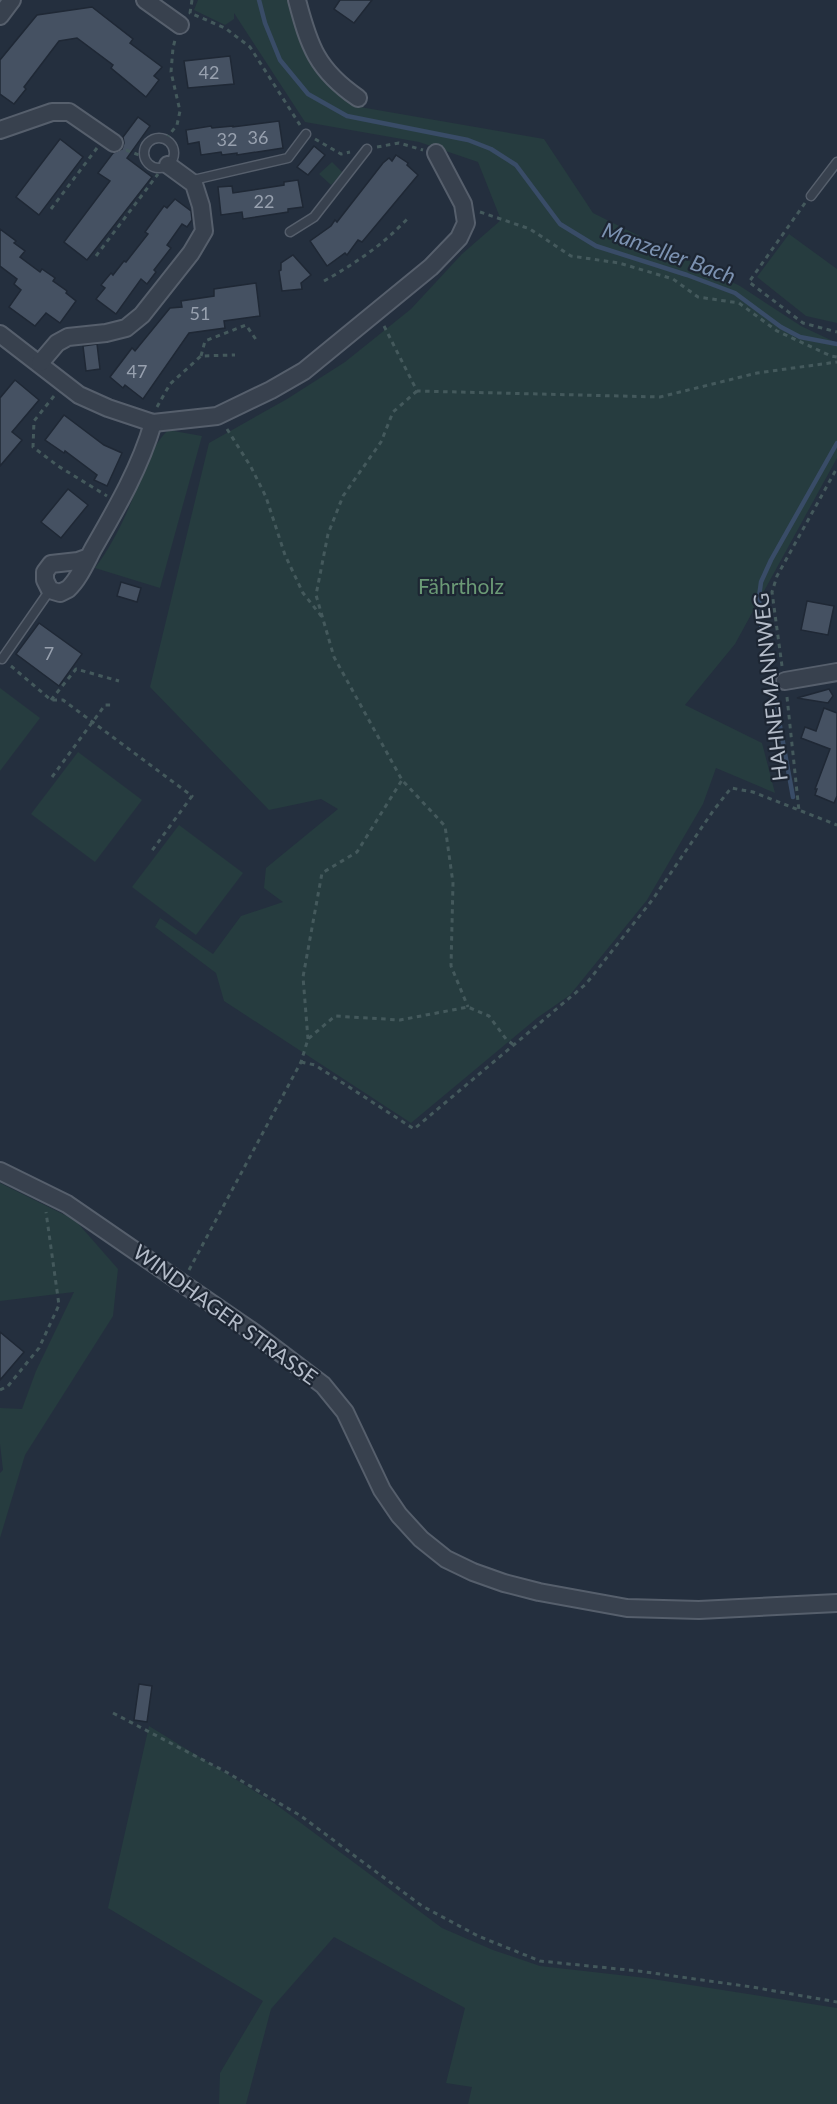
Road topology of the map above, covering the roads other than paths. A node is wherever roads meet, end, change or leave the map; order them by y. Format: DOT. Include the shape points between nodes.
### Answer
graph roads {
  1 [pos="12,0"];
  2 [pos="146,0"];
  3 [pos="297,0"];
  4 [pos="0,16"];
  5 [pos="185,19"];
  6 [pos="357,98"];
  7 [pos="0,130"];
  8 [pos="306,134"];
  9 [pos="110,140"];
  10 [pos="367,149"];
  11 [pos="436,153"];
  12 [pos="837,162"];
  13 [pos="165,166"];
  14 [pos="189,181"];
  15 [pos="811,196"];
  16 [pos="290,232"];
  17 [pos="0,334"];
  18 [pos="40,363"];
  19 [pos="153,423"];
  20 [pos="89,557"];
  21 [pos="50,590"];
  22 [pos="2,659"];
  23 [pos="837,672"];
  24 [pos="785,681"];
  25 [pos="0,1171"];
  26 [pos="837,1603"];
  1 -- 4 [label="street"];
  2 -- 5 [label="street"];
  3 -- 6 [label="street" via="308,42 320,63"];
  7 -- 9 [label="street" via="52,112 69,112"];
  8 -- 14 [label="lane" via="288,158"];
  10 -- 16 [label="lane" via="314,216"];
  11 -- 19 [label="street" via="463,204 466,222 459,238 431,267 304,371 271,390 217,416"];
  12 -- 15 [label="lane"];
  13 -- 13 [label="lane" via="174,149 166,140 154,138 145,145 144,157 151,166"];
  13 -- 14 [label="street"];
  14 -- 18 [label="street" via="194,184 201,206 204,231 142,315 126,328 68,337"];
  17 -- 18 [label="street"];
  18 -- 19 [label="street" via="79,395"];
  19 -- 20 [label="street" via="120,501"];
  20 -- 21 [label="street" via="67,590"];
  20 -- 21 [label="street" via="51,564 45,572"];
  21 -- 22 [label="lane"];
  23 -- 24 [label="street"];
  25 -- 26 [label="street, WINDHAGER STRASSE" via="67,1204 323,1385 345,1412 382,1490 399,1515 446,1559 473,1572 539,1592 627,1608 699,1610"];
}
